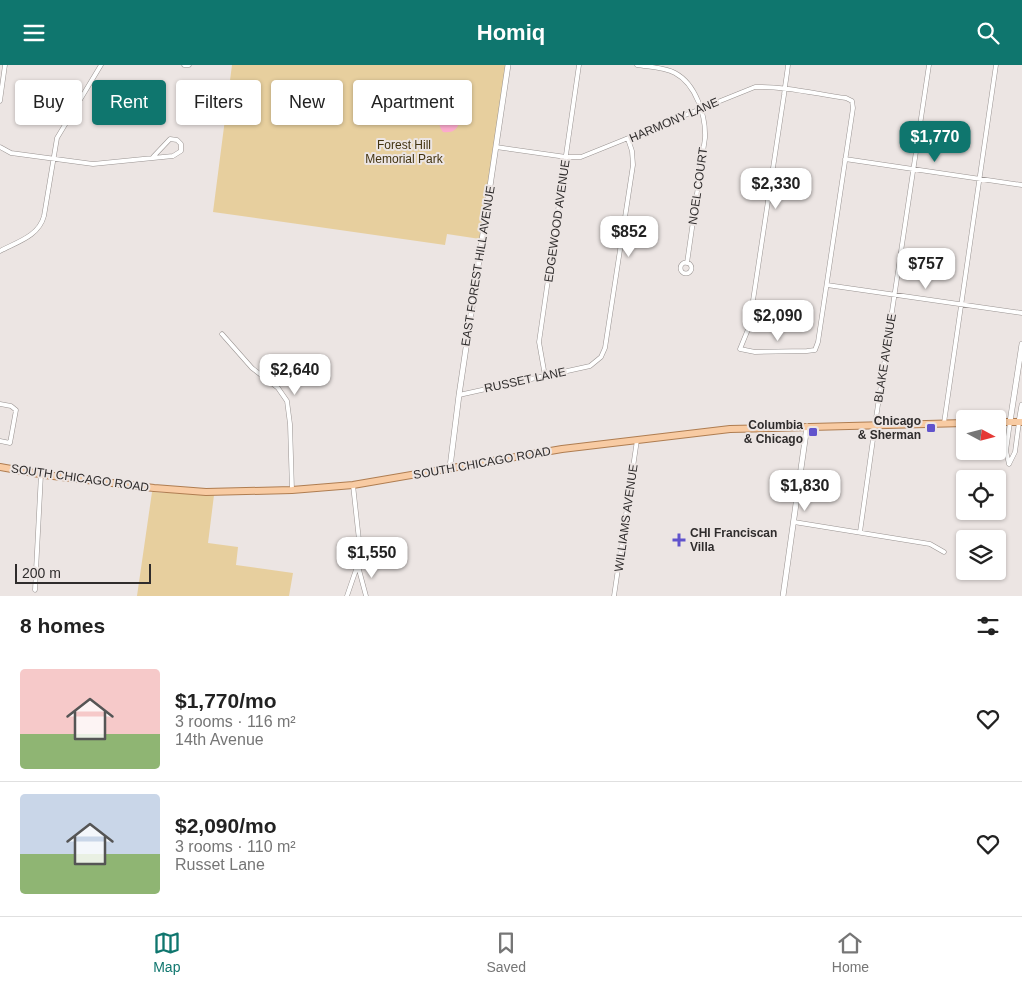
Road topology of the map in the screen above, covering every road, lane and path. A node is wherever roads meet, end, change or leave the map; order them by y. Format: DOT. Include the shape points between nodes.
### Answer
graph roads {
  1 [pos="6,65"];
  2 [pos="101,65"];
  3 [pos="184,65"];
  4 [pos="189,65"];
  5 [pos="508,65"];
  6 [pos="579,65"];
  7 [pos="637,65"];
  8 [pos="788,65"];
  9 [pos="929,65"];
  10 [pos="996,65"];
  11 [pos="1,83"];
  12 [pos="785,89"];
  13 [pos="1,92"];
  14 [pos="0,101"];
  15 [pos="700,109"];
  16 [pos="628,139"];
  17 [pos="0,147"];
  18 [pos="496,147"];
  19 [pos="153,157"];
  20 [pos="566,157"];
  21 [pos="52,159"];
  22 [pos="845,159"];
  23 [pos="914,169"];
  24 [pos="979,179"];
  25 [pos="1022,185"];
  26 [pos="0,251"];
  27 [pos="687,263"];
  28 [pos="826,285"];
  29 [pos="894,295"];
  30 [pos="960,305"];
  31 [pos="1022,313"];
  32 [pos="222,335"];
  33 [pos="1022,344"];
  34 [pos="545,376"];
  35 [pos="459,395"];
  36 [pos="0,404"];
  37 [pos="1022,405"];
  38 [pos="1006,422"];
  39 [pos="1010,422"];
  40 [pos="1021,422"];
  41 [pos="944,423"];
  42 [pos="956,423"];
  43 [pos="875,425"];
  44 [pos="807,426"];
  45 [pos="637,440"];
  46 [pos="0,441"];
  47 [pos="0,467"];
  48 [pos="450,467"];
  49 [pos="41,474"];
  50 [pos="352,485"];
  51 [pos="292,489"];
  52 [pos="794,522"];
  53 [pos="860,532"];
  54 [pos="944,552"];
  55 [pos="358,566"];
  56 [pos="35,590"];
  57 [pos="347,596"];
  58 [pos="366,596"];
  59 [pos="614,596"];
  60 [pos="782,596"];
  1 -- 11 [label="street"];
  2 -- 21 [label="street" via="60,130"];
  3 -- 4 [label="street"];
  5 -- 18 [label="street, EAST FOREST HILL AVENUE"];
  6 -- 20 [label="street, EDGEWOOD AVENUE"];
  7 -- 15 [label="street, NOEL COURT" via="675,73 685,81"];
  8 -- 12 [label="street"];
  9 -- 23 [label="street, BLAKE AVENUE"];
  10 -- 24 [label="street"];
  11 -- 13 [label="street"];
  12 -- 15 [label="street, HARMONY LANE" via="755,87"];
  12 -- 22 [label="street, HARMONY LANE" via="852,101"];
  12 -- 28 [label="street" via="749,327 740,349 755,352 815,350"];
  13 -- 14 [label="street"];
  15 -- 16 [label="street, HARMONY LANE"];
  15 -- 27 [label="street, NOEL COURT" via="705,138"];
  16 -- 20 [label="street, HARMONY LANE" via="581,157"];
  16 -- 34 [label="street, RUSSET LANE" via="633,165 605,348 601,357 590,366"];
  17 -- 21 [label="street" via="11,153"];
  18 -- 20 [label="street, HARMONY LANE"];
  18 -- 35 [label="street, EAST FOREST HILL AVENUE"];
  19 -- 19 [label="street" via="176,155 181,151 181,144 170,139"];
  19 -- 21 [label="street" via="93,164"];
  20 -- 34 [label="street, EDGEWOOD AVENUE" via="540,342"];
  21 -- 26 [label="street" via="41,226"];
  22 -- 23 [label="street"];
  22 -- 28 [label="street"];
  23 -- 24 [label="street"];
  23 -- 29 [label="street, BLAKE AVENUE"];
  24 -- 25 [label="street"];
  24 -- 30 [label="street"];
  28 -- 29 [label="street"];
  29 -- 30 [label="street"];
  29 -- 43 [label="street, BLAKE AVENUE"];
  30 -- 31 [label="street"];
  30 -- 41 [label="street"];
  32 -- 51 [label="street" via="252,368 278,388 287,401"];
  33 -- 39 [label="street"];
  34 -- 35 [label="street, RUSSET LANE"];
  35 -- 48 [label="street, EAST FOREST HILL AVENUE"];
  36 -- 46 [label="street" via="16,410 10,443"];
  37 -- 40 [label="street"];
  38 -- 39 [label="main road"];
  39 -- 40 [label="main road"];
  39 -- 40 [label="street" via="1006,451 1009,464"];
  41 -- 42 [label="main road, SOUTH CHICAGO ROAD"];
  41 -- 43 [label="main road, SOUTH CHICAGO ROAD"];
  43 -- 44 [label="main road, SOUTH CHICAGO ROAD"];
  43 -- 53 [label="street, BLAKE AVENUE"];
  44 -- 45 [label="main road, SOUTH CHICAGO ROAD" via="730,429"];
  44 -- 52 [label="street"];
  45 -- 48 [label="main road, SOUTH CHICAGO ROAD"];
  45 -- 59 [label="street, WILLIAMS AVENUE"];
  47 -- 49 [label="main road, SOUTH CHICAGO ROAD"];
  48 -- 50 [label="main road, SOUTH CHICAGO ROAD"];
  49 -- 51 [label="main road, SOUTH CHICAGO ROAD" via="180,490"];
  49 -- 56 [label="street"];
  50 -- 51 [label="main road, SOUTH CHICAGO ROAD"];
  50 -- 55 [label="street" via="359,540"];
  52 -- 53 [label="street"];
  52 -- 60 [label="street"];
  53 -- 54 [label="street" via="930,544"];
  55 -- 57 [label="street"];
  55 -- 58 [label="street"];
}
